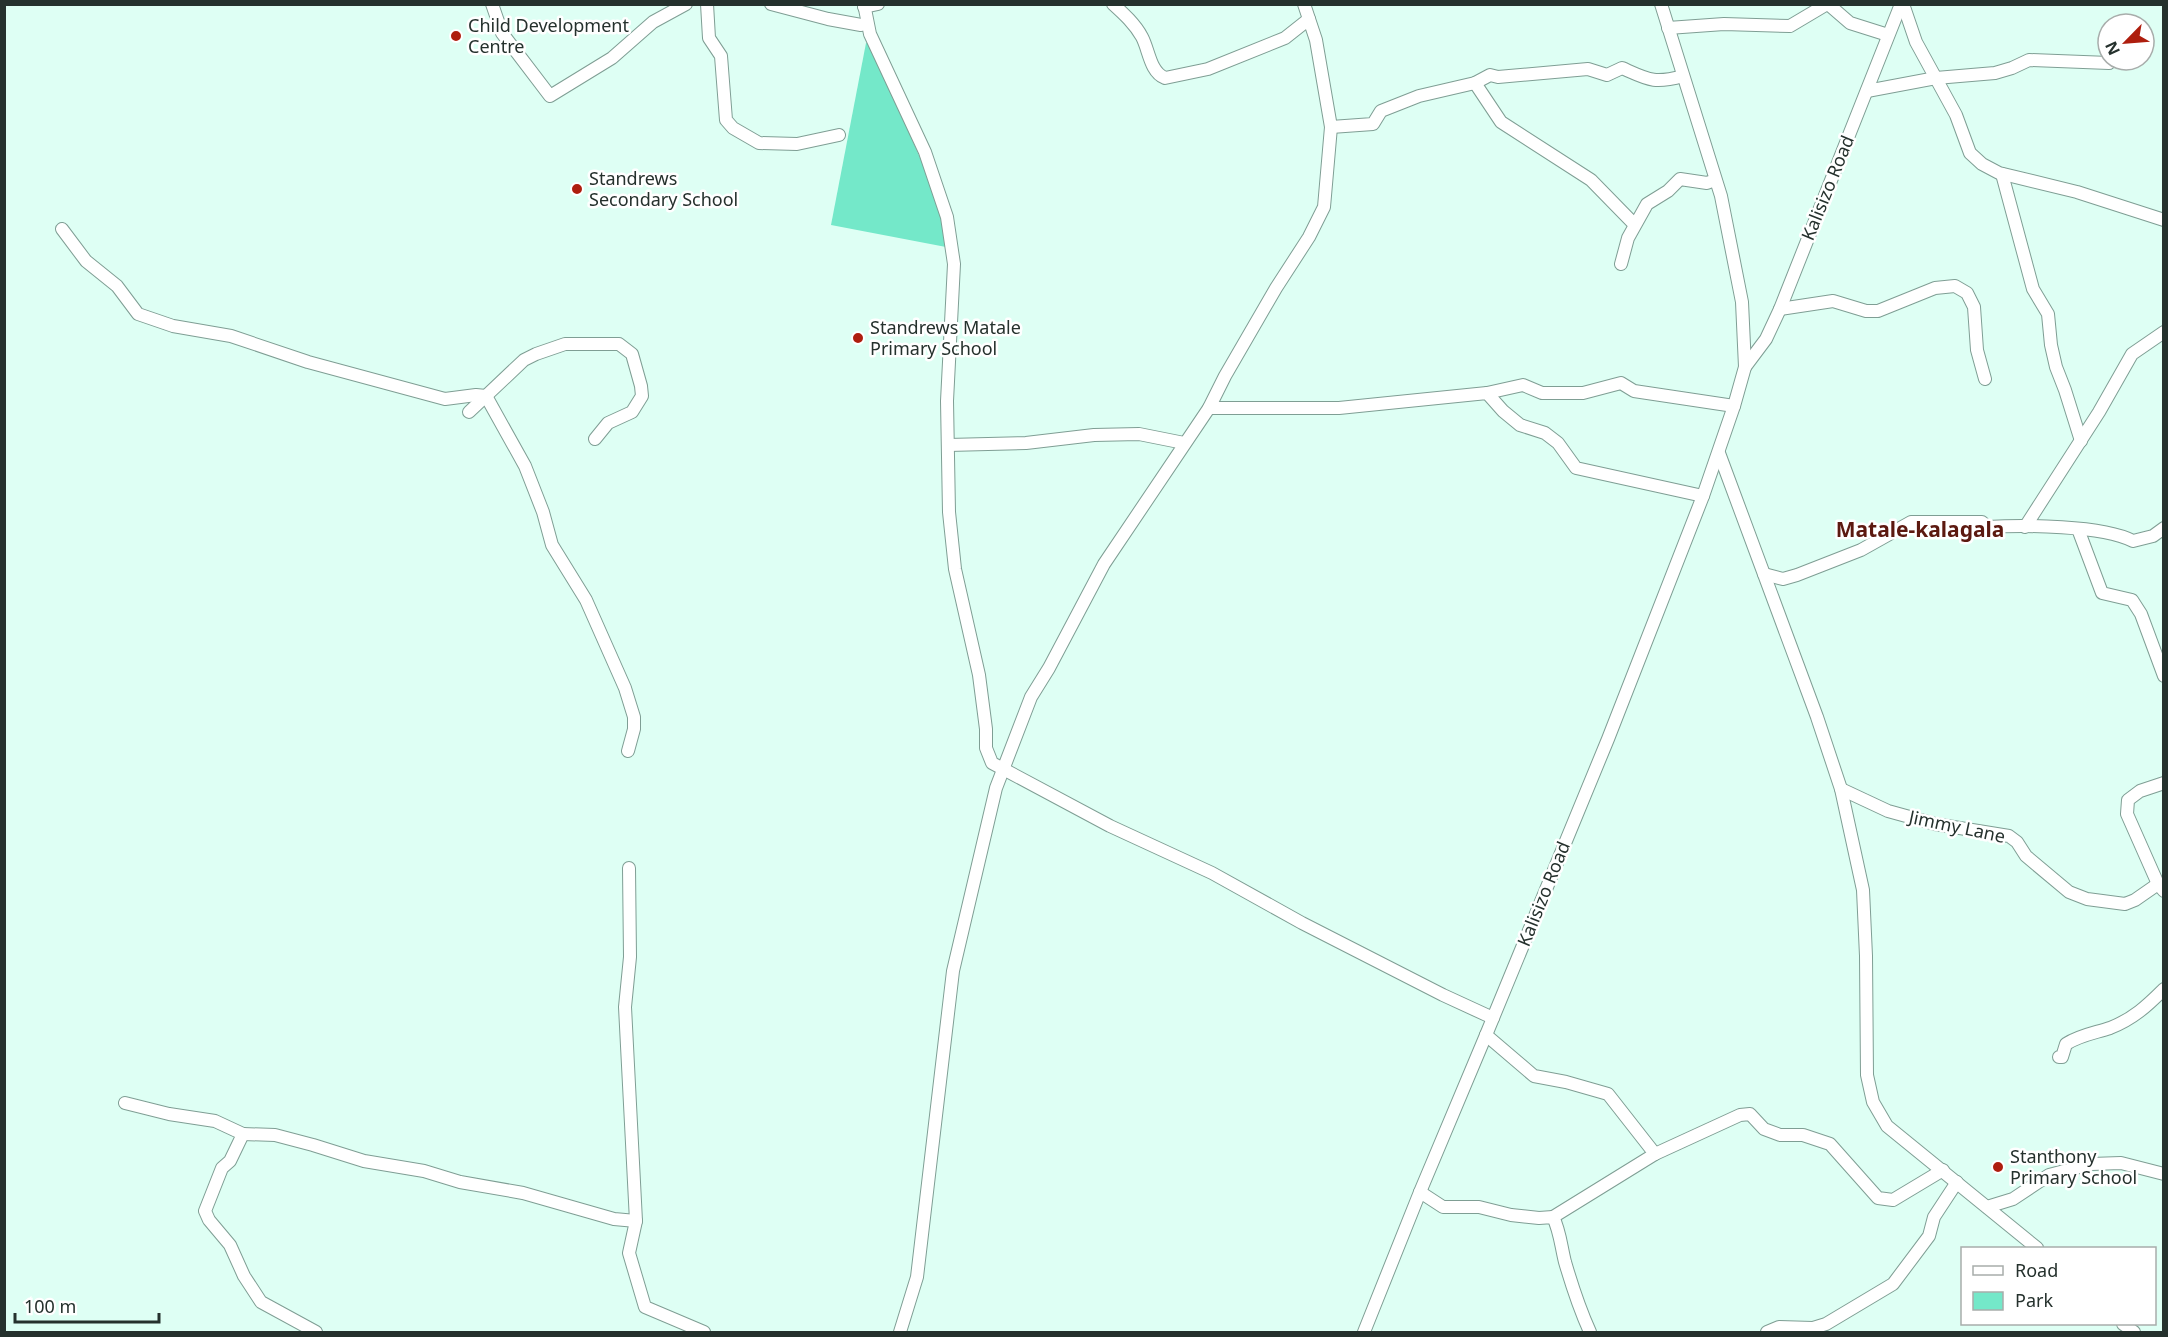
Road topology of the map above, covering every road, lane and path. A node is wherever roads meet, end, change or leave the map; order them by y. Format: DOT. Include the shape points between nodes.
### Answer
graph roads {
  1 [pos="492,4"];
  2 [pos="686,4"];
  3 [pos="707,4"];
  4 [pos="771,4"];
  5 [pos="878,4"];
  6 [pos="1113,4"];
  7 [pos="1304,4"];
  8 [pos="1660,4"];
  9 [pos="1828,4"];
  10 [pos="1902,4"];
  11 [pos="864,6"];
  12 [pos="1309,19"];
  13 [pos="861,25"];
  14 [pos="1668,28"];
  15 [pos="1888,35"];
  16 [pos="2096,63"];
  17 [pos="1683,76"];
  18 [pos="1936,78"];
  19 [pos="1475,83"];
  20 [pos="1867,91"];
  21 [pos="1330,127"];
  22 [pos="839,135"];
  23 [pos="2002,174"];
  24 [pos="1715,180"];
  25 [pos="2163,220"];
  26 [pos="1634,224"];
  27 [pos="62,229"];
  28 [pos="1621,264"];
  29 [pos="1780,309"];
  30 [pos="2163,332"];
  31 [pos="1745,367"];
  32 [pos="1984,379"];
  33 [pos="1487,393"];
  34 [pos="486,396"];
  35 [pos="1734,406"];
  36 [pos="1209,408"];
  37 [pos="470,412"];
  38 [pos="595,439"];
  39 [pos="2081,441"];
  40 [pos="1184,443"];
  41 [pos="948,445"];
  42 [pos="1719,453"];
  43 [pos="1703,496"];
  44 [pos="2025,526"];
  45 [pos="2163,528"];
  46 [pos="2078,529"];
  47 [pos="1764,574"];
  48 [pos="2163,676"];
  49 [pos="628,751"];
  50 [pos="1004,769"];
  51 [pos="2163,783"];
  52 [pos="1841,789"];
  53 [pos="629,868"];
  54 [pos="2161,887"];
  55 [pos="2163,989"];
  56 [pos="1493,1018"];
  57 [pos="1486,1035"];
  58 [pos="2059,1057"];
  59 [pos="125,1103"];
  60 [pos="243,1134"];
  61 [pos="1655,1154"];
  62 [pos="1942,1170"];
  63 [pos="2163,1174"];
  64 [pos="1957,1182"];
  65 [pos="1420,1192"];
  66 [pos="1987,1207"];
  67 [pos="1552,1217"];
  68 [pos="636,1221"];
  69 [pos="2036,1247"];
  70 [pos="316,1332"];
  71 [pos="704,1332"];
  72 [pos="900,1332"];
  73 [pos="1364,1332"];
  74 [pos="1590,1332"];
  75 [pos="1767,1332"];
  1 -- 2 [label="street" via="502,33 550,96 612,58 653,22"];
  3 -- 22 [label="street" via="709,38 721,56 726,120 733,128 759,143 797,144"];
  4 -- 13 [label="street"];
  5 -- 11 [label="street"];
  6 -- 12 [label="street" via="1134,25 1155,70 1165,78 1208,69 1285,38"];
  7 -- 12 [label="street"];
  8 -- 14 [label="street"];
  9 -- 14 [label="street" via="1790,26 1724,24"];
  9 -- 15 [label="street" via="1850,23"];
  10 -- 15 [label="street, Kalisizo Road"];
  10 -- 18 [label="street" via="1916,42"];
  11 -- 41 [label="street" via="870,34 925,152 947,217 954,264"];
  12 -- 21 [label="street" via="1322,69"];
  14 -- 17 [label="street"];
  15 -- 20 [label="street, Kalisizo Road"];
  16 -- 18 [label="street" via="2029,60 1995,73"];
  17 -- 19 [label="street" via="1662,82 1622,68 1607,75 1588,69 1490,75"];
  17 -- 24 [label="street"];
  18 -- 20 [label="street"];
  18 -- 23 [label="street" via="1971,153"];
  19 -- 21 [label="street" via="1419,96 1381,111 1373,124"];
  19 -- 26 [label="street" via="1501,122 1591,180"];
  20 -- 29 [label="street, Kalisizo Road"];
  21 -- 36 [label="street" via="1324,207"];
  23 -- 25 [label="street" via="2077,192"];
  23 -- 39 [label="street" via="2033,289 2048,314 2056,367"];
  24 -- 26 [label="street" via="1707,183 1680,179 1647,204"];
  24 -- 31 [label="street" via="1742,302"];
  26 -- 28 [label="street"];
  27 -- 34 [label="street" via="86,261 117,286 138,314 173,326 231,336 308,362 445,399"];
  29 -- 31 [label="street, Kalisizo Road" via="1766,339"];
  29 -- 32 [label="street" via="1833,301 1866,311 1878,310 1935,288 1955,286 1968,293 1974,307"];
  30 -- 39 [label="street" via="2132,354"];
  31 -- 35 [label="street, Kalisizo Road"];
  33 -- 35 [label="street" via="1523,385 1542,393 1583,393 1622,383 1634,390"];
  33 -- 36 [label="street" via="1339,408"];
  33 -- 43 [label="street" via="1520,425 1558,443 1576,468"];
  34 -- 37 [label="street"];
  34 -- 38 [label="street" via="524,360 548,348 565,344 619,344 632,354 642,396 632,412 608,423"];
  34 -- 49 [label="street" via="525,466 552,545 586,600 625,688 634,717"];
  35 -- 42 [label="street, Kalisizo Road"];
  36 -- 40 [label="street"];
  39 -- 44 [label="street"];
  40 -- 41 [label="street" via="1139,434"];
  40 -- 50 [label="street" via="1104,564 1031,697"];
  41 -- 50 [label="street" via="955,569 979,675 986,748 992,763"];
  42 -- 43 [label="street, Kalisizo Road"];
  42 -- 47 [label="street"];
  43 -- 56 [label="street, Kalisizo Road"];
  44 -- 46 [label="street"];
  44 -- 47 [label="street" via="1911,522 1861,550 1797,575 1783,579"];
  45 -- 46 [label="street" via="2153,536 2133,541"];
  46 -- 48 [label="street" via="2102,593 2132,600 2141,615"];
  47 -- 52 [label="street"];
  50 -- 56 [label="street"];
  50 -- 72 [label="street" via="996,788 952,971 917,1277"];
  51 -- 54 [label="street" via="2128,800 2127,814"];
  52 -- 54 [label="street, Jimmy Lane" via="1888,811 1935,824 2009,836 2026,856 2069,892 2087,899 2125,904"];
  52 -- 62 [label="street" via="1863,890 1867,1075 1873,1102 1887,1126"];
  53 -- 68 [label="street" via="626,1007"];
  55 -- 58 [label="street" via="2141,1012 2066,1044"];
  56 -- 57 [label="street, Kalisizo Road"];
  57 -- 61 [label="street" via="1534,1076 1608,1094"];
  57 -- 65 [label="street, Kalisizo Road"];
  59 -- 60 [label="street" via="215,1121"];
  60 -- 68 [label="street" via="275,1135 364,1161 523,1192"];
  60 -- 70 [label="street" via="230,1161 222,1168 205,1211 230,1245 261,1302"];
  61 -- 62 [label="street" via="1750,1114 1764,1129 1830,1144 1878,1198 1893,1200"];
  61 -- 67 [label="street"];
  62 -- 64 [label="street"];
  63 -- 66 [label="street" via="2121,1162 2091,1164 2049,1175 2013,1199"];
  64 -- 66 [label="street"];
  64 -- 75 [label="street" via="1934,1217 1929,1236 1893,1284 1826,1324"];
  65 -- 67 [label="street" via="1443,1207 1479,1207 1511,1215"];
  65 -- 73 [label="street, Kalisizo Road"];
  66 -- 69 [label="street"];
  67 -- 74 [label="street"];
  68 -- 71 [label="street" via="629,1253 645,1307"];
}
